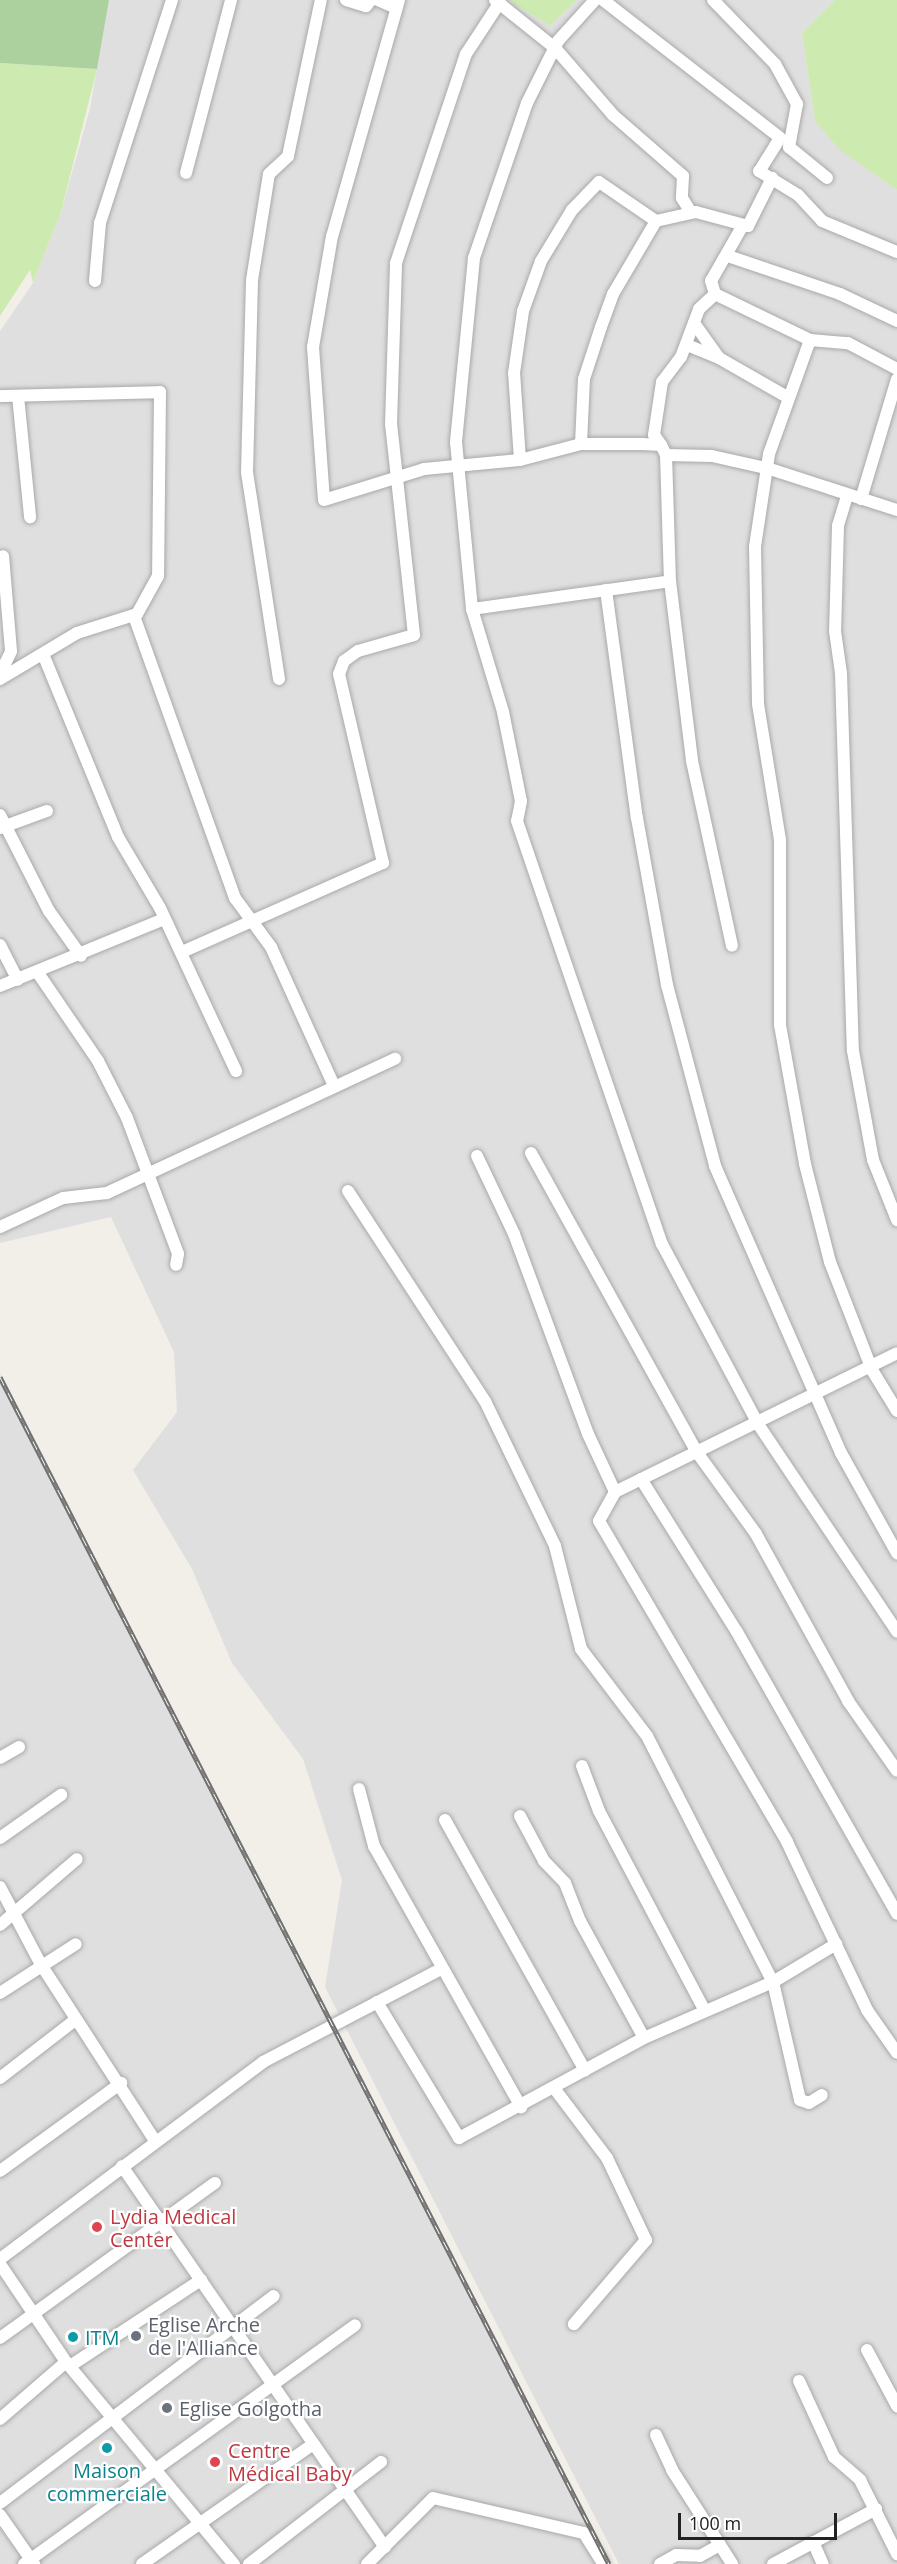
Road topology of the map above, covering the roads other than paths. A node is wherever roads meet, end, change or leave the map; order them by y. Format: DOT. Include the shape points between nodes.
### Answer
graph roads {
  1 [pos="172,0"];
  2 [pos="231,0"];
  3 [pos="321,0"];
  4 [pos="345,0"];
  5 [pos="371,0"];
  6 [pos="378,0"];
  7 [pos="595,0"];
  8 [pos="603,0"];
  9 [pos="713,0"];
  10 [pos="497,1"];
  11 [pos="397,4"];
  12 [pos="555,48"];
  13 [pos="785,143"];
  14 [pos="186,173"];
  15 [pos="772,178"];
  16 [pos="827,178"];
  17 [pos="690,212"];
  18 [pos="656,221"];
  19 [pos="743,225"];
  20 [pos="897,252"];
  21 [pos="728,256"];
  22 [pos="95,281"];
  23 [pos="715,294"];
  24 [pos="897,321"];
  25 [pos="694,323"];
  26 [pos="810,340"];
  27 [pos="687,345"];
  28 [pos="719,358"];
  29 [pos="897,369"];
  30 [pos="897,379"];
  31 [pos="0,396"];
  32 [pos="18,396"];
  33 [pos="787,397"];
  34 [pos="581,444"];
  35 [pos="664,450"];
  36 [pos="520,460"];
  37 [pos="461,464"];
  38 [pos="770,469"];
  39 [pos="399,480"];
  40 [pos="847,496"];
  41 [pos="861,499"];
  42 [pos="897,510"];
  43 [pos="30,517"];
  44 [pos="3,556"];
  45 [pos="670,581"];
  46 [pos="606,590"];
  47 [pos="472,609"];
  48 [pos="134,616"];
  49 [pos="43,654"];
  50 [pos="0,676"];
  51 [pos="279,679"];
  52 [pos="47,811"];
  53 [pos="2,823"];
  54 [pos="164,919"];
  55 [pos="252,922"];
  56 [pos="0,945"];
  57 [pos="732,946"];
  58 [pos="182,952"];
  59 [pos="81,956"];
  60 [pos="38,973"];
  61 [pos="18,980"];
  62 [pos="0,986"];
  63 [pos="395,1059"];
  64 [pos="236,1071"];
  65 [pos="334,1086"];
  66 [pos="531,1153"];
  67 [pos="477,1156"];
  68 [pos="147,1173"];
  69 [pos="348,1191"];
  70 [pos="897,1220"];
  71 [pos="0,1227"];
  72 [pos="176,1265"];
  73 [pos="897,1353"];
  74 [pos="871,1366"];
  75 [pos="818,1395"];
  76 [pos="897,1411"];
  77 [pos="758,1424"];
  78 [pos="696,1451"];
  79 [pos="640,1479"];
  80 [pos="615,1492"];
  81 [pos="897,1553"];
  82 [pos="897,1632"];
  83 [pos="19,1747"];
  84 [pos="0,1758"];
  85 [pos="582,1766"];
  86 [pos="897,1771"];
  87 [pos="359,1790"];
  88 [pos="61,1795"];
  89 [pos="520,1816"];
  90 [pos="445,1820"];
  91 [pos="0,1838"];
  92 [pos="77,1859"];
  93 [pos="0,1887"];
  94 [pos="15,1914"];
  95 [pos="897,1914"];
  96 [pos="0,1925"];
  97 [pos="76,1944"];
  98 [pos="836,1944"];
  99 [pos="40,1963"];
  100 [pos="441,1969"];
  101 [pos="773,1982"];
  102 [pos="0,1993"];
  103 [pos="377,2002"];
  104 [pos="705,2011"];
  105 [pos="75,2020"];
  106 [pos="644,2038"];
  107 [pos="897,2053"];
  108 [pos="585,2071"];
  109 [pos="0,2078"];
  110 [pos="121,2083"];
  111 [pos="554,2088"];
  112 [pos="822,2095"];
  113 [pos="521,2107"];
  114 [pos="154,2141"];
  115 [pos="122,2166"];
  116 [pos="0,2171"];
  117 [pos="215,2183"];
  118 [pos="162,2224"];
  119 [pos="0,2262"];
  120 [pos="201,2280"];
  121 [pos="274,2296"];
  122 [pos="33,2313"];
  123 [pos="574,2324"];
  124 [pos="355,2325"];
  125 [pos="234,2328"];
  126 [pos="0,2338"];
  127 [pos="867,2350"];
  128 [pos="68,2364"];
  129 [pos="799,2381"];
  130 [pos="272,2387"];
  131 [pos="897,2406"];
  132 [pos="112,2415"];
  133 [pos="0,2419"];
  134 [pos="656,2435"];
  135 [pos="312,2445"];
  136 [pos="381,2462"];
  137 [pos="158,2469"];
  138 [pos="342,2489"];
  139 [pos="0,2503"];
  140 [pos="876,2509"];
  141 [pos="0,2515"];
  142 [pos="202,2521"];
  143 [pos="813,2542"];
  144 [pos="720,2545"];
  145 [pos="386,2547"];
  146 [pos="897,2554"];
  147 [pos="29,2562"];
  148 [pos="142,2564"];
  149 [pos="234,2564"];
  150 [pos="249,2564"];
  151 [pos="367,2564"];
  152 [pos="603,2564"];
  153 [pos="660,2564"];
  154 [pos="732,2564"];
  155 [pos="773,2564"];
  156 [pos="824,2564"];
  1 -- 22 [label="street" via="100,223"];
  2 -- 14 [label="street"];
  3 -- 51 [label="street" via="288,156 269,174 252,280 247,472"];
  4 -- 5 [label="street" via="366,6"];
  6 -- 11 [label="street"];
  7 -- 12 [label="street"];
  8 -- 13 [label="street"];
  9 -- 13 [label="street" via="775,64 798,104"];
  10 -- 12 [label="street"];
  10 -- 39 [label="street" via="466,54 396,263 391,424"];
  11 -- 39 [label="street" via="332,236 313,347 324,500"];
  12 -- 17 [label="street" via="613,115 683,176 682,198"];
  12 -- 37 [label="street" via="527,103 479,236 460,363 456,442"];
  13 -- 15 [label="street" via="759,171"];
  13 -- 16 [label="street"];
  15 -- 19 [label="street" via="748,226"];
  15 -- 20 [label="street" via="822,221"];
  17 -- 18 [label="street"];
  17 -- 19 [label="street"];
  18 -- 34 [label="street" via="613,294 601,327 584,379"];
  18 -- 36 [label="street" via="599,182 572,210 541,261 523,311 514,373"];
  19 -- 21 [label="street"];
  21 -- 23 [label="street" via="711,281"];
  21 -- 24 [label="street" via="840,294"];
  23 -- 25 [label="street" via="699,309"];
  23 -- 26 [label="street"];
  25 -- 27 [label="street"];
  25 -- 28 [label="street"];
  26 -- 29 [label="street" via="848,343"];
  26 -- 33 [label="street"];
  27 -- 28 [label="street"];
  27 -- 35 [label="street" via="662,382 654,435"];
  28 -- 33 [label="street"];
  30 -- 41 [label="street"];
  31 -- 32 [label="street"];
  32 -- 43 [label="street"];
  32 -- 48 [label="street" via="160,392 158,576"];
  33 -- 38 [label="street" via="769,454"];
  34 -- 35 [label="street"];
  34 -- 36 [label="street"];
  35 -- 38 [label="street"];
  35 -- 45 [label="street"];
  36 -- 37 [label="street"];
  37 -- 39 [label="street" via="424,469"];
  37 -- 47 [label="street"];
  38 -- 40 [label="street"];
  38 -- 74 [label="street" via="757,518 754,580 758,704 780,840 780,1025 805,1164 830,1262"];
  39 -- 55 [label="street" via="414,635 358,651 344,661 339,674 383,863"];
  40 -- 41 [label="street"];
  40 -- 70 [label="street" via="838,526 835,631 841,673 854,1050 873,1160"];
  41 -- 42 [label="street"];
  44 -- 50 [label="street" via="11,651"];
  45 -- 46 [label="street"];
  45 -- 57 [label="street" via="692,761"];
  46 -- 47 [label="street"];
  46 -- 75 [label="street" via="648,886 696,1097 724,1192"];
  47 -- 77 [label="street" via="506,724 521,801 517,821 613,1107 671,1264"];
  48 -- 49 [label="street" via="77,633"];
  48 -- 55 [label="street" via="211,837 235,898"];
  49 -- 50 [label="street"];
  49 -- 54 [label="street" via="118,837"];
  52 -- 53 [label="street"];
  53 -- 59 [label="street" via="49,911"];
  54 -- 58 [label="street"];
  54 -- 59 [label="street"];
  55 -- 58 [label="street"];
  55 -- 65 [label="street" via="271,947"];
  56 -- 61 [label="street"];
  58 -- 64 [label="street"];
  59 -- 60 [label="street"];
  60 -- 61 [label="street"];
  60 -- 68 [label="street" via="98,1061"];
  61 -- 62 [label="street"];
  63 -- 65 [label="street"];
  65 -- 68 [label="street"];
  66 -- 78 [label="street"];
  67 -- 80 [label="street" via="514,1234 588,1434"];
  68 -- 71 [label="street" via="107,1193 63,1198"];
  68 -- 72 [label="street" via="177,1254"];
  69 -- 101 [label="street" via="485,1401 555,1546 581,1649 647,1736"];
  73 -- 74 [label="street"];
  74 -- 75 [label="street"];
  74 -- 76 [label="street"];
  75 -- 77 [label="street"];
  75 -- 81 [label="street" via="841,1453"];
  77 -- 78 [label="street"];
  77 -- 82 [label="street"];
  78 -- 79 [label="street"];
  78 -- 86 [label="street" via="756,1533 848,1701"];
  79 -- 80 [label="street"];
  79 -- 95 [label="street" via="737,1632"];
  80 -- 98 [label="street" via="599,1521 781,1832"];
  83 -- 84 [label="street"];
  85 -- 104 [label="street" via="599,1810"];
  87 -- 100 [label="street" via="374,1846"];
  88 -- 91 [label="street"];
  89 -- 106 [label="street" via="544,1861 565,1883 580,1921"];
  90 -- 108 [label="street"];
  92 -- 94 [label="street"];
  93 -- 94 [label="street"];
  94 -- 96 [label="street"];
  94 -- 99 [label="street"];
  97 -- 99 [label="street" via="57,1959"];
  98 -- 101 [label="street"];
  98 -- 107 [label="street" via="867,2010"];
  99 -- 102 [label="street"];
  99 -- 105 [label="street"];
  100 -- 103 [label="street"];
  100 -- 113 [label="street"];
  101 -- 104 [label="street"];
  101 -- 112 [label="street" via="800,2100 809,2103"];
  103 -- 113 [label="street" via="456,2136"];
  103 -- 114 [label="street" via="263,2062"];
  104 -- 106 [label="street"];
  105 -- 109 [label="street"];
  105 -- 110 [label="street"];
  106 -- 108 [label="street"];
  108 -- 111 [label="street"];
  110 -- 114 [label="street"];
  110 -- 116 [label="street"];
  111 -- 113 [label="street"];
  111 -- 123 [label="street" via="607,2158 646,2240"];
  114 -- 115 [label="street"];
  115 -- 118 [label="street"];
  115 -- 119 [label="street"];
  117 -- 118 [label="street"];
  118 -- 120 [label="street"];
  118 -- 122 [label="street"];
  119 -- 122 [label="street"];
  120 -- 125 [label="street"];
  120 -- 128 [label="street"];
  121 -- 125 [label="street"];
  122 -- 126 [label="street"];
  122 -- 128 [label="street"];
  124 -- 130 [label="street"];
  125 -- 130 [label="street"];
  125 -- 132 [label="street"];
  127 -- 131 [label="street"];
  128 -- 132 [label="street"];
  128 -- 133 [label="street"];
  129 -- 140 [label="street" via="834,2457 855,2474"];
  130 -- 135 [label="street"];
  130 -- 137 [label="street"];
  132 -- 137 [label="street"];
  132 -- 139 [label="street"];
  134 -- 144 [label="street" via="672,2470"];
  135 -- 138 [label="street"];
  135 -- 142 [label="street"];
  136 -- 138 [label="street"];
  137 -- 142 [label="street"];
  137 -- 147 [label="street"];
  138 -- 145 [label="street"];
  138 -- 150 [label="street"];
  140 -- 143 [label="street"];
  140 -- 146 [label="street"];
  141 -- 147 [label="street"];
  142 -- 148 [label="street"];
  142 -- 149 [label="street"];
  143 -- 155 [label="street"];
  143 -- 156 [label="street"];
  144 -- 153 [label="street" via="700,2556 676,2556"];
  144 -- 154 [label="street"];
  145 -- 151 [label="street"];
  145 -- 152 [label="street" via="433,2498 585,2534"];
}
